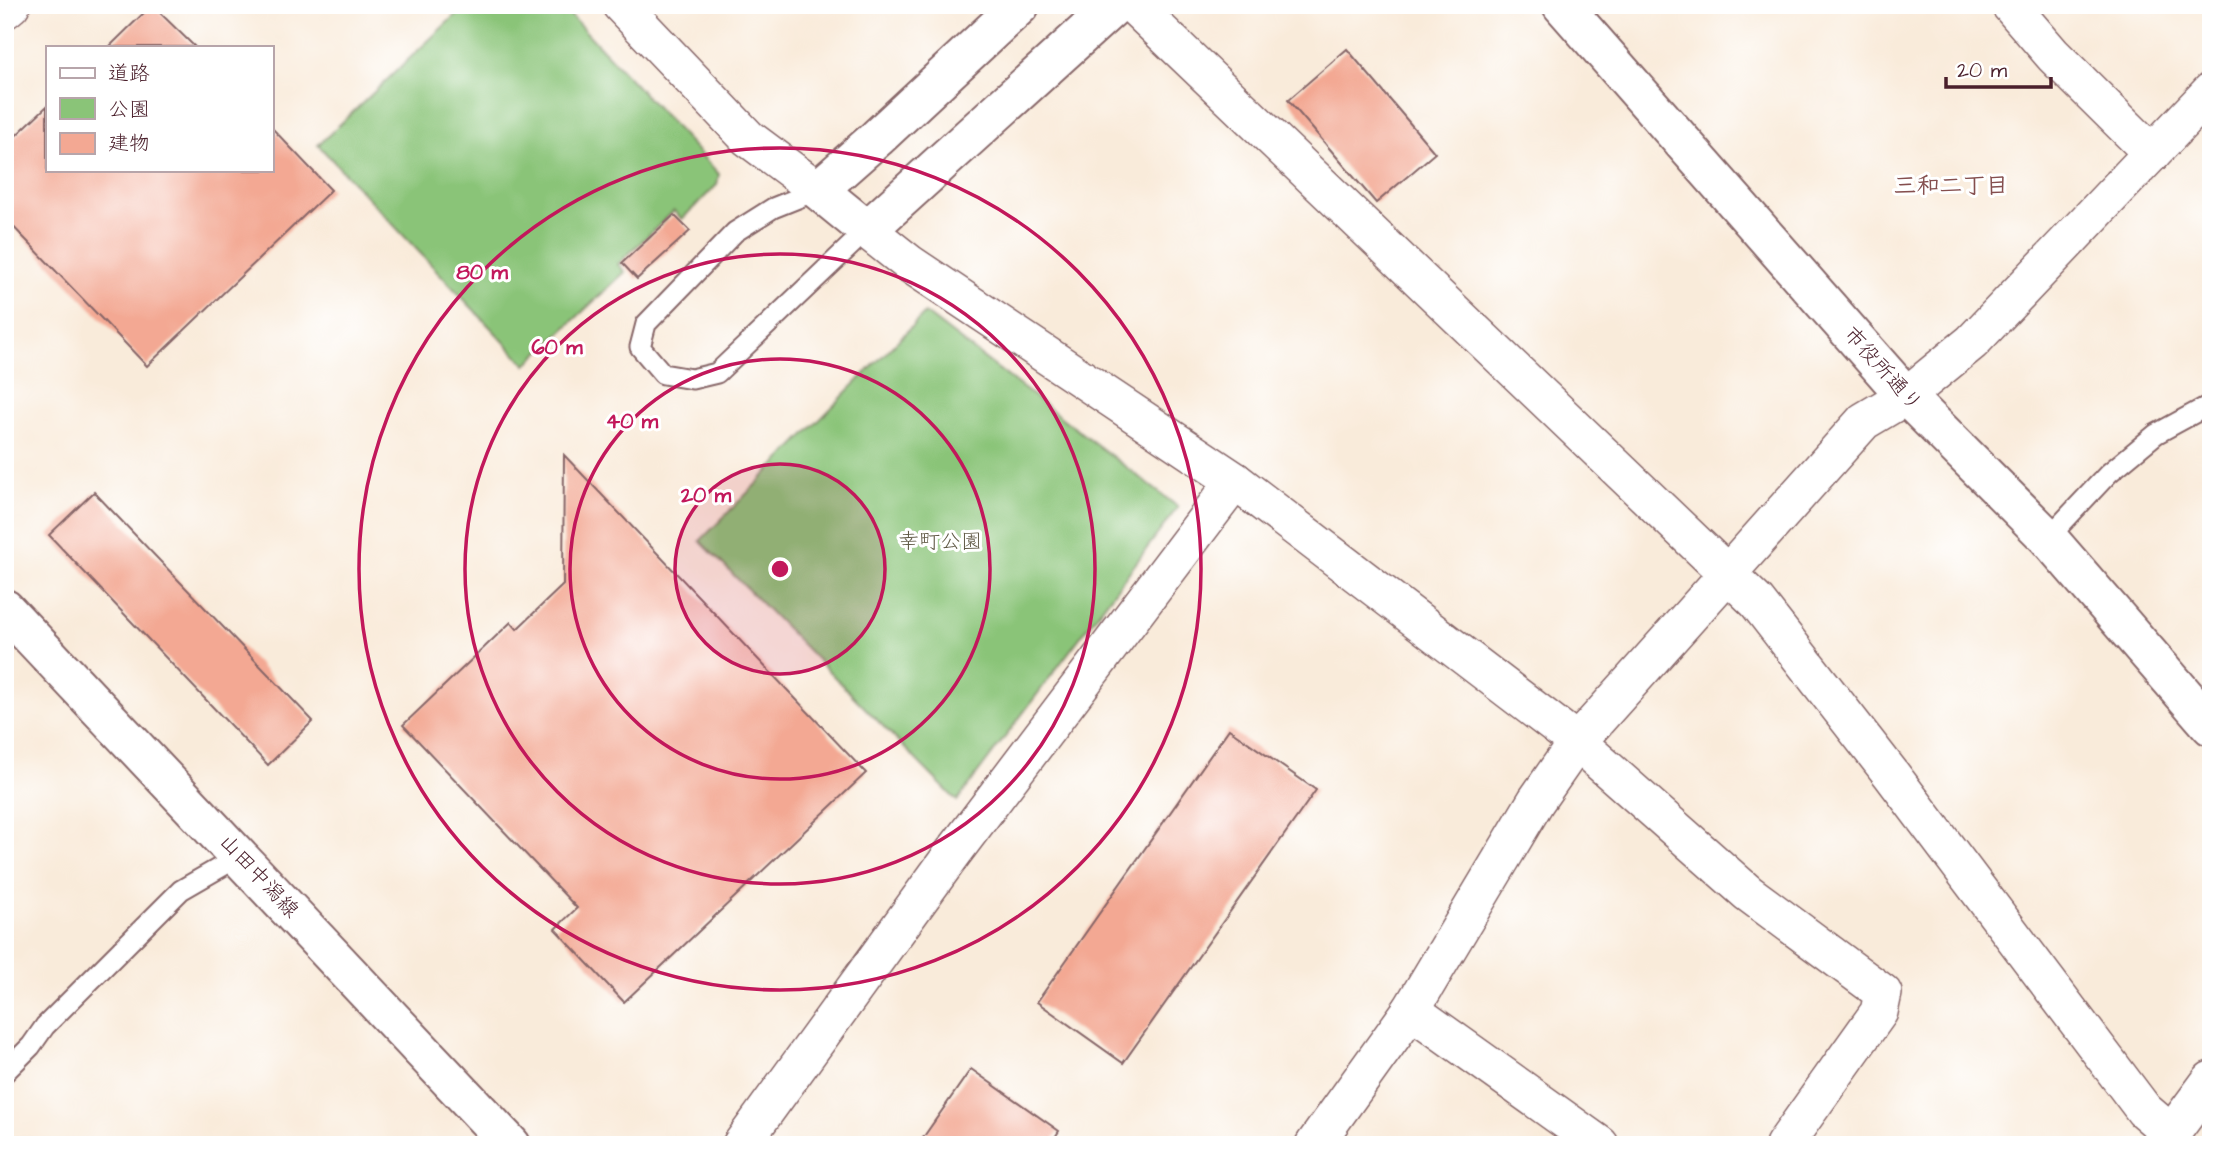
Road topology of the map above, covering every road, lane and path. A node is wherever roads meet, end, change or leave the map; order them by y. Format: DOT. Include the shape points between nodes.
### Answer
graph roads {
  1 [pos="10,5"];
  2 [pos="621,5"];
  3 [pos="1020,5"];
  4 [pos="1115,5"];
  5 [pos="1133,5"];
  6 [pos="1562,5"];
  7 [pos="2010,5"];
  8 [pos="5,10"];
  9 [pos="2211,91"];
  10 [pos="2152,153"];
  11 [pos="818,190"];
  12 [pos="867,230"];
  13 [pos="1906,396"];
  14 [pos="2211,404"];
  15 [pos="1235,481"];
  16 [pos="2048,538"];
  17 [pos="1728,573"];
  18 [pos="5,609"];
  19 [pos="2211,726"];
  20 [pos="1577,742"];
  21 [pos="240,856"];
  22 [pos="1412,1010"];
  23 [pos="5,1072"];
  24 [pos="2211,1080"];
  25 [pos="2168,1139"];
  26 [pos="511,1145"];
  27 [pos="741,1145"];
  28 [pos="1314,1145"];
  29 [pos="1600,1145"];
  30 [pos="1784,1145"];
  1 -- 8 [label="street"];
  2 -- 11 [label="street" via="748,138"];
  3 -- 11 [label="street"];
  4 -- 12 [label="street"];
  5 -- 17 [label="street"];
  6 -- 13 [label="street, 市役所通り"];
  7 -- 10 [label="street" via="2053,55"];
  9 -- 10 [label="street"];
  10 -- 13 [label="street" via="1972,342"];
  11 -- 12 [label="street"];
  11 -- 12 [label="lane" via="773,208 735,232 646,324 639,347 663,374 692,379 717,373"];
  12 -- 15 [label="street" via="909,264"];
  13 -- 16 [label="street, 市役所通り"];
  13 -- 17 [label="street" via="1864,421"];
  14 -- 16 [label="lane" via="2156,434 2109,473"];
  15 -- 20 [label="street"];
  15 -- 27 [label="street" via="953,853"];
  16 -- 19 [label="street, 市役所通り"];
  17 -- 20 [label="street"];
  17 -- 25 [label="street" via="1757,603 1891,774"];
  18 -- 21 [label="street, 山田中潟線"];
  20 -- 22 [label="street" via="1536,801"];
  20 -- 30 [label="street" via="1748,893 1884,993 1879,1012"];
  21 -- 23 [label="lane" via="181,890"];
  21 -- 26 [label="street, 山田中潟線"];
  22 -- 28 [label="street"];
  22 -- 29 [label="street"];
  24 -- 25 [label="street"];
}
